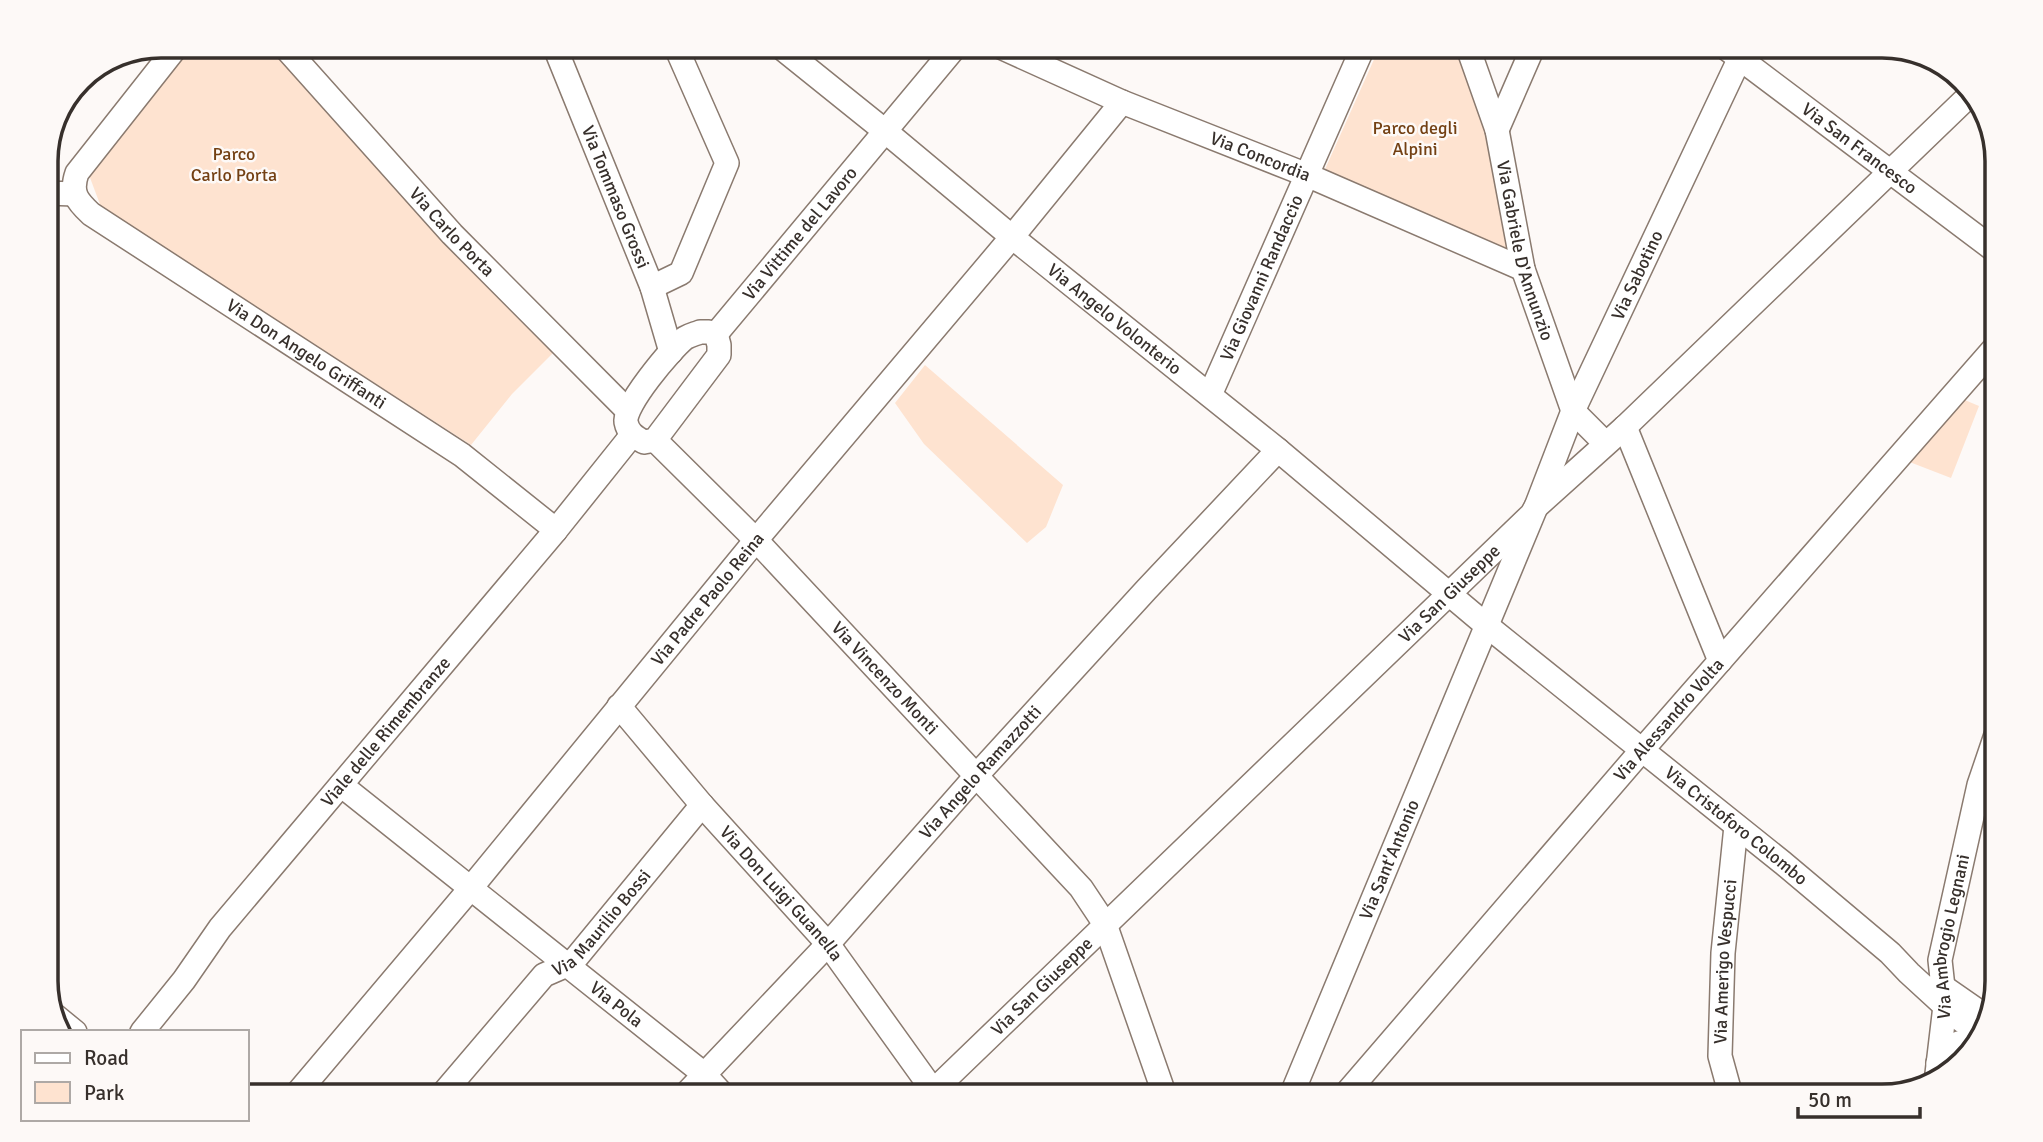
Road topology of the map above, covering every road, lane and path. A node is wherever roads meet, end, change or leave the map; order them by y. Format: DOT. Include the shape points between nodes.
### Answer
graph roads {
  1 [pos="169,58"];
  2 [pos="293,58"];
  3 [pos="559,58"];
  4 [pos="681,58"];
  5 [pos="799,58"];
  6 [pos="947,58"];
  7 [pos="1023,58"];
  8 [pos="1359,58"];
  9 [pos="1471,58"];
  10 [pos="1529,58"];
  11 [pos="1731,58"];
  12 [pos="1745,58"];
  13 [pos="1965,100"];
  14 [pos="1122,102"];
  15 [pos="1497,130"];
  16 [pos="885,131"];
  17 [pos="1890,171"];
  18 [pos="1307,175"];
  19 [pos="76,183"];
  20 [pos="58,189"];
  21 [pos="1012,237"];
  22 [pos="1985,243"];
  23 [pos="1523,269"];
  24 [pos="652,287"];
  25 [pos="716,334"];
  26 [pos="671,352"];
  27 [pos="1985,359"];
  28 [pos="1210,396"];
  29 [pos="627,410"];
  30 [pos="1573,411"];
  31 [pos="1625,427"];
  32 [pos="632,435"];
  33 [pos="655,440"];
  34 [pos="1605,443"];
  35 [pos="1278,450"];
  36 [pos="1536,506"];
  37 [pos="556,530"];
  38 [pos="756,540"];
  39 [pos="1448,593"];
  40 [pos="1486,625"];
  41 [pos="1720,661"];
  42 [pos="620,706"];
  43 [pos="1642,750"];
  44 [pos="1985,767"];
  45 [pos="976,776"];
  46 [pos="341,785"];
  47 [pos="702,805"];
  48 [pos="1736,825"];
  49 [pos="470,889"];
  50 [pos="1105,925"];
  51 [pos="828,944"];
  52 [pos="567,965"];
  53 [pos="1943,996"];
  54 [pos="1980,1014"];
  55 [pos="1978,1020"];
  56 [pos="1974,1027"];
  57 [pos="144,1030"];
  58 [pos="1965,1042"];
  59 [pos="1940,1066"];
  60 [pos="1937,1068"];
  61 [pos="705,1074"];
  62 [pos="306,1084"];
  63 [pos="452,1084"];
  64 [pos="696,1084"];
  65 [pos="713,1084"];
  66 [pos="925,1084"];
  67 [pos="944,1084"];
  68 [pos="1160,1084"];
  69 [pos="1296,1084"];
  70 [pos="1355,1084"];
  71 [pos="1728,1084"];
  1 -- 19 [label="street"];
  2 -- 29 [label="street, Via Carlo Porta" via="452,234"];
  3 -- 24 [label="street, Via Tommaso Grossi"];
  4 -- 24 [label="street" via="727,163 681,272"];
  5 -- 16 [label="street, Via Angelo Volonterio"];
  6 -- 16 [label="street, Via Vittime del Lavoro"];
  7 -- 14 [label="street, Via Concordia"];
  8 -- 18 [label="street, Via Giovanni Randaccio"];
  9 -- 15 [label="street, Via Gabriele D'Annunzio"];
  10 -- 15 [label="street"];
  11 -- 30 [label="street, Via Sabotino"];
  12 -- 17 [label="street, Via San Francesco"];
  13 -- 17 [label="street, Via San Giuseppe"];
  14 -- 18 [label="street, Via Concordia"];
  14 -- 21 [label="street, Via Padre Paolo Reina"];
  15 -- 23 [label="street, Via Gabriele D'Annunzio"];
  16 -- 21 [label="street, Via Angelo Volonterio"];
  16 -- 25 [label="street, Via Vittime del Lavoro"];
  17 -- 22 [label="street, Via San Francesco"];
  17 -- 31 [label="street, Via San Giuseppe"];
  18 -- 23 [label="street, Via Concordia"];
  18 -- 28 [label="street, Via Giovanni Randaccio"];
  19 -- 20 [label="street"];
  19 -- 37 [label="street, Via Don Angelo Griffanti" via="80,204 92,214 462,454"];
  21 -- 28 [label="street, Via Angelo Volonterio"];
  21 -- 38 [label="street, Via Padre Paolo Reina"];
  23 -- 30 [label="street, Via Gabriele D'Annunzio"];
  24 -- 26 [label="street, Via Tommaso Grossi"];
  25 -- 26 [label="street" via="687,336"];
  25 -- 33 [label="street" via="719,355"];
  26 -- 29 [label="street"];
  27 -- 41 [label="street, Via Alessandro Volta"];
  28 -- 35 [label="street, Via Angelo Volonterio"];
  29 -- 32 [label="street"];
  30 -- 34 [label="street, Via Gabriele D'Annunzio"];
  30 -- 36 [label="street, Via Sabotino"];
  31 -- 34 [label="street, Via San Giuseppe"];
  31 -- 41 [label="street"];
  32 -- 33 [label="street" via="644,442"];
  32 -- 37 [label="street, Viale delle Rimembranze"];
  33 -- 38 [label="street, Via Vincenzo Monti"];
  34 -- 36 [label="street, Via San Giuseppe"];
  35 -- 39 [label="street, Via Angelo Volonterio"];
  35 -- 45 [label="street, Via Angelo Ramazzotti"];
  36 -- 39 [label="street, Via San Giuseppe"];
  36 -- 40 [label="street, Via Sant'Antonio"];
  37 -- 46 [label="street, Viale delle Rimembranze"];
  38 -- 42 [label="street, Via Padre Paolo Reina"];
  38 -- 45 [label="street, Via Vincenzo Monti"];
  39 -- 40 [label="street, Via Cristoforo Colombo"];
  39 -- 50 [label="street, Via San Giuseppe"];
  40 -- 43 [label="street, Via Cristoforo Colombo"];
  40 -- 69 [label="street, Via Sant'Antonio"];
  41 -- 43 [label="street, Via Alessandro Volta"];
  42 -- 47 [label="street, Via Don Luigi Guanella"];
  42 -- 49 [label="street, Via Padre Paolo Reina"];
  43 -- 48 [label="street, Via Cristoforo Colombo"];
  43 -- 70 [label="street, Via Alessandro Volta"];
  44 -- 53 [label="street, Via Ambrogio Legnani" via="1942,947"];
  45 -- 50 [label="street, Via Vincenzo Monti" via="1081,888"];
  45 -- 51 [label="street, Via Angelo Ramazzotti"];
  46 -- 49 [label="street, Via Pola"];
  46 -- 57 [label="street, Viale delle Rimembranze" via="220,928"];
  47 -- 51 [label="street, Via Don Luigi Guanella"];
  47 -- 52 [label="street, Via Maurilio Bossi"];
  48 -- 53 [label="street, Via Cristoforo Colombo"];
  48 -- 71 [label="street, Via Amerigo Vespucci" via="1723,953 1720,1056"];
  49 -- 52 [label="street, Via Pola"];
  49 -- 62 [label="street, Via Padre Paolo Reina"];
  50 -- 67 [label="street, Via San Giuseppe"];
  50 -- 68 [label="street, Via Vincenzo Monti"];
  51 -- 61 [label="street, Via Angelo Ramazzotti"];
  51 -- 66 [label="street, Via Don Luigi Guanella"];
  52 -- 61 [label="street, Via Pola"];
  52 -- 63 [label="street, Via Maurilio Bossi" via="544,975"];
  53 -- 54 [label="street, Via Cristoforo Colombo"];
  53 -- 55 [label="street, Via Cristoforo Colombo"];
  53 -- 56 [label="street, Via Cristoforo Colombo"];
  53 -- 60 [label="street, Via Ambrogio Legnani"];
  58 -- 59 [label="street, Via Ambrogio Legnani" via="1950,1046"];
  61 -- 64 [label="street, Via Angelo Ramazzotti"];
  61 -- 65 [label="street, Via Pola"];
}
